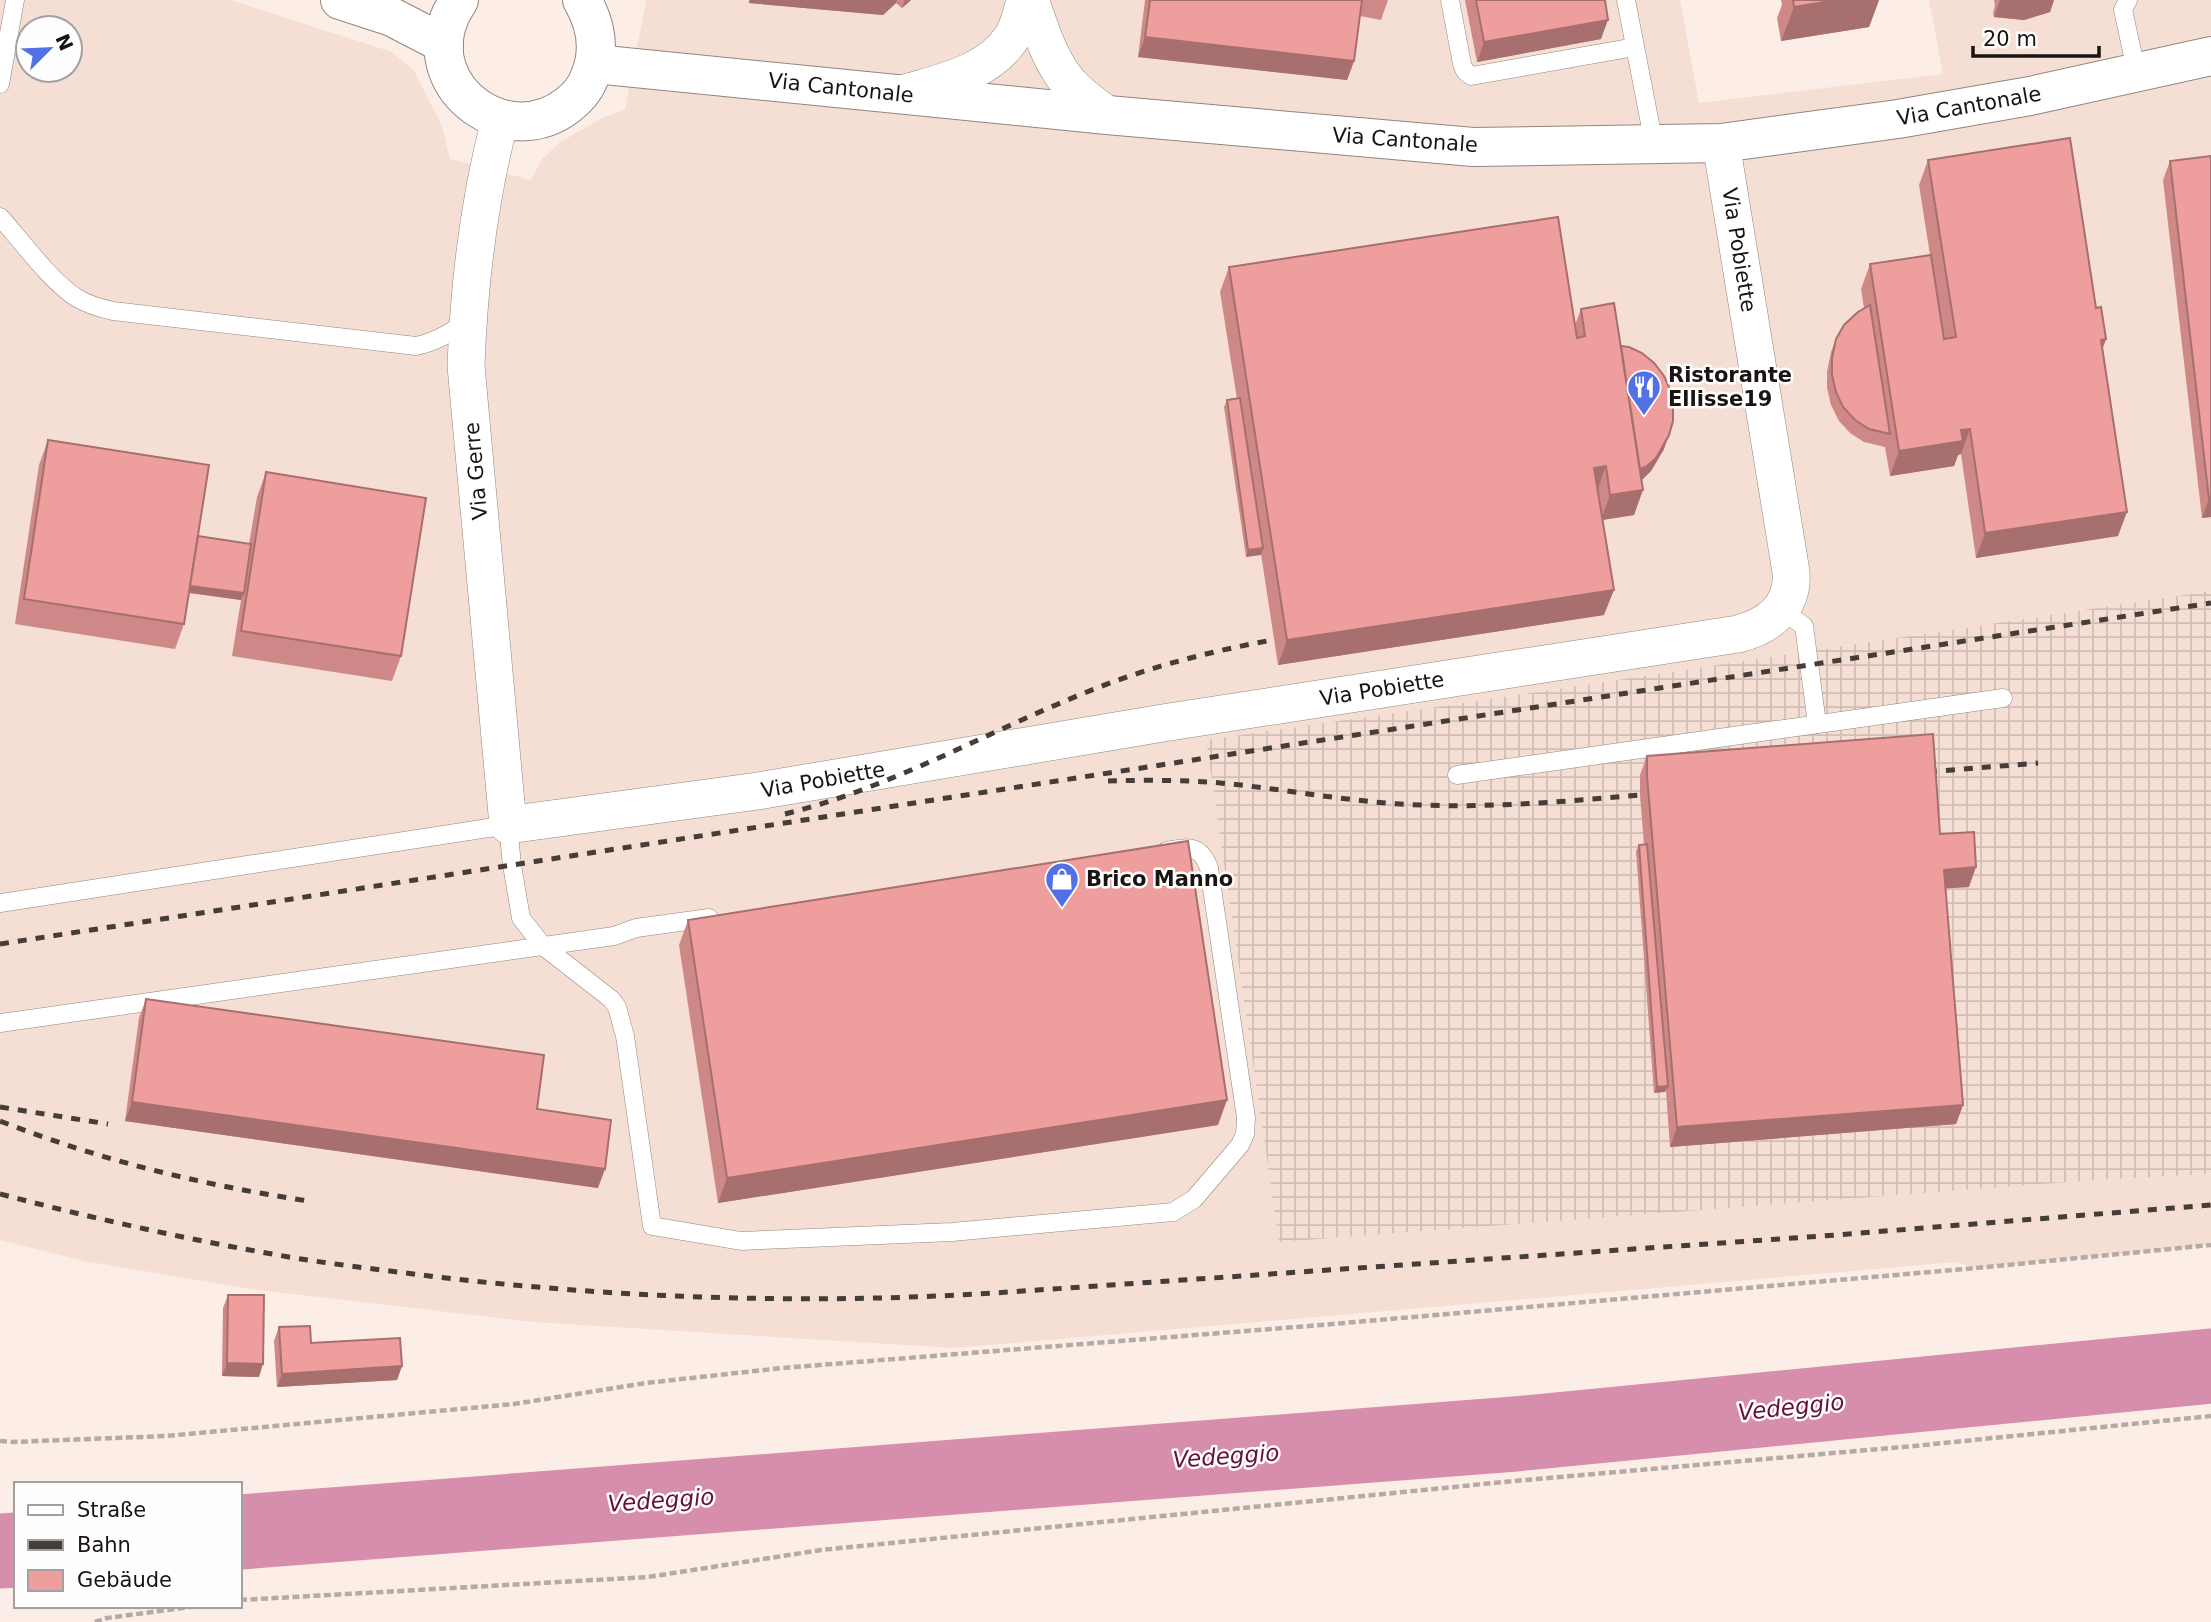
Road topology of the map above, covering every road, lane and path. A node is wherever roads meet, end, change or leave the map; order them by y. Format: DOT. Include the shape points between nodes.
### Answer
graph roads {
  1 [pos="15,0"];
  2 [pos="340,0"];
  3 [pos="459,0"];
  4 [pos="582,0"];
  5 [pos="1028,0"];
  6 [pos="1450,0"];
  7 [pos="1626,0"];
  8 [pos="2128,0"];
  9 [pos="444,44"];
  10 [pos="1636,47"];
  11 [pos="2211,56"];
  12 [pos="595,64"];
  13 [pos="2137,74"];
  14 [pos="0,84"];
  15 [pos="900,94"];
  16 [pos="1107,116"];
  17 [pos="500,120"];
  18 [pos="1721,143"];
  19 [pos="1654,144"];
  20 [pos="0,216"];
  21 [pos="468,321"];
  22 [pos="1781,610"];
  23 [pos="2003,698"];
  24 [pos="1817,724"];
  25 [pos="1457,775"];
  26 [pos="508,825"];
  27 [pos="1151,853"];
  28 [pos="0,903"];
  29 [pos="731,914"];
  30 [pos="543,946"];
  31 [pos="0,1023"];
  32 [pos="2211,1245"];
  33 [pos="2211,1416"];
  34 [pos="0,1441"];
  35 [pos="242,1601"];
  36 [pos="182,1608"];
  37 [pos="95,1622"];
  1 -- 14 [label="lane"];
  2 -- 9 [label="main road" via="392,17"];
  3 -- 9 [label="main road" via="448,20"];
  4 -- 12 [label="main road" via="597,40"];
  5 -- 15 [label="street" via="1014,34 981,67"];
  5 -- 16 [label="street" via="1060,71"];
  6 -- 10 [label="lane" via="1462,64 1471,76"];
  7 -- 10 [label="lane"];
  8 -- 13 [label="lane" via="2123,10"];
  9 -- 17 [label="main road" via="453,83 481,111"];
  10 -- 19 [label="lane"];
  11 -- 13 [label="main road, Via Cantonale"];
  12 -- 15 [label="main road, Via Cantonale"];
  12 -- 17 [label="main road" via="575,100 559,112 540,120"];
  13 -- 18 [label="main road, Via Cantonale" via="1898,118"];
  15 -- 16 [label="main road, Via Cantonale"];
  16 -- 19 [label="main road, Via Cantonale" via="1473,147"];
  17 -- 21 [label="street, Via Gerre" via="484,184"];
  18 -- 19 [label="main road, Via Cantonale"];
  18 -- 22 [label="street, Via Pobiette" via="1791,572 1790,591"];
  20 -- 21 [label="lane" via="69,292 113,311 416,346"];
  21 -- 26 [label="street, Via Gerre" via="466,366"];
  22 -- 24 [label="lane" via="1804,626"];
  22 -- 26 [label="street, Via Pobiette" via="1766,623 1738,634 758,791"];
  23 -- 24 [label="lane"];
  24 -- 25 [label="lane"];
  26 -- 28 [label="lane"];
  26 -- 30 [label="lane" via="518,907"];
  27 -- 30 [label="lane" via="1197,850 1209,868 1246,1118 1240,1145 1195,1199 1161,1214 952,1232 741,1241 652,1226 617,1007"];
  29 -- 30 [label="lane"];
  30 -- 31 [label="lane"];
  32 -- 34 [label="path" via="782,1368 514,1404 180,1435"];
  33 -- 35 [label="path" via="821,1550 648,1577"];
  36 -- 37 [label="path"];
}
